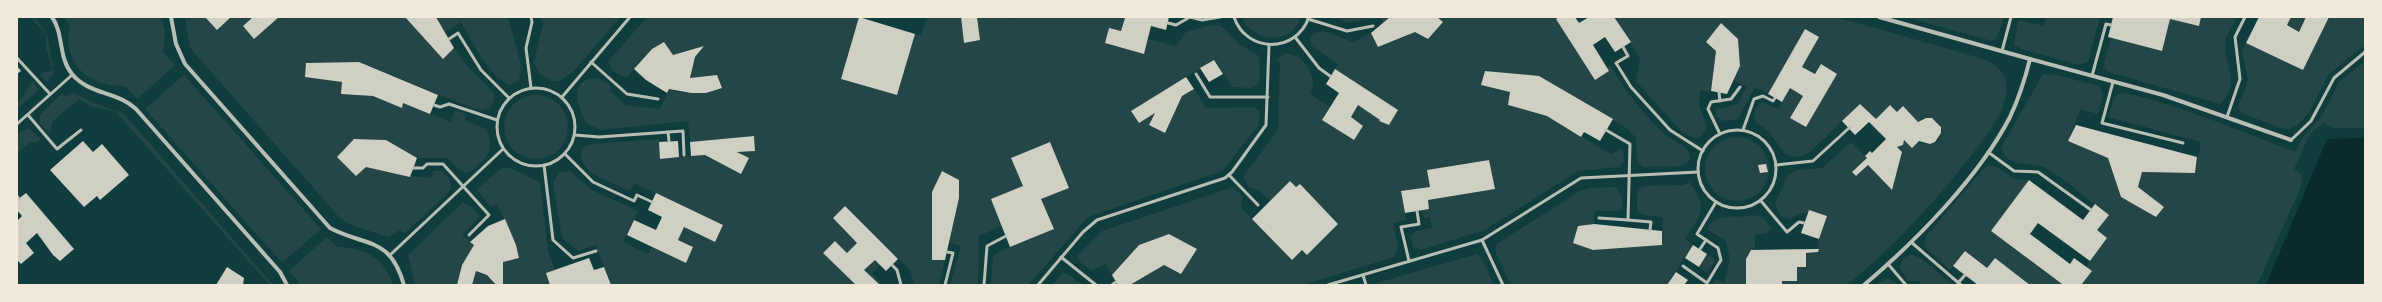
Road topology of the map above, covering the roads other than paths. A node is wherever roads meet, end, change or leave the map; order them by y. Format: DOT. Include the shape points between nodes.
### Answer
graph roads {
  1 [pos="52,17"];
  2 [pos="171,17"];
  3 [pos="531,17"];
  4 [pos="630,17"];
  5 [pos="1220,17"];
  6 [pos="1234,17"];
  7 [pos="1879,17"];
  8 [pos="2011,17"];
  9 [pos="2245,17"];
  10 [pos="1309,18"];
  11 [pos="1168,23"];
  12 [pos="2111,25"];
  13 [pos="1373,26"];
  14 [pos="1294,37"];
  15 [pos="449,39"];
  16 [pos="1269,45"];
  17 [pos="1623,47"];
  18 [pos="2002,51"];
  19 [pos="2365,52"];
  20 [pos="17,58"];
  21 [pos="2030,59"];
  22 [pos="591,62"];
  23 [pos="1196,74"];
  24 [pos="72,75"];
  25 [pos="1330,76"];
  26 [pos="2092,76"];
  27 [pos="2113,82"];
  28 [pos="1740,87"];
  29 [pos="530,88"];
  30 [pos="1719,92"];
  31 [pos="50,94"];
  32 [pos="562,97"];
  33 [pos="1268,97"];
  34 [pos="509,98"];
  35 [pos="1775,98"];
  36 [pos="658,99"];
  37 [pos="1720,101"];
  38 [pos="434,105"];
  39 [pos="28,114"];
  40 [pos="2227,117"];
  41 [pos="497,120"];
  42 [pos="17,124"];
  43 [pos="1849,128"];
  44 [pos="81,130"];
  45 [pos="1606,130"];
  46 [pos="1743,130"];
  47 [pos="668,132"];
  48 [pos="575,134"];
  49 [pos="1720,134"];
  50 [pos="2291,140"];
  51 [pos="668,142"];
  52 [pos="2183,143"];
  53 [pos="503,149"];
  54 [pos="1703,151"];
  55 [pos="1988,152"];
  56 [pos="565,154"];
  57 [pos="684,155"];
  58 [pos="544,165"];
  59 [pos="1776,165"];
  60 [pos="413,168"];
  61 [pos="1698,172"];
  62 [pos="1630,175"];
  63 [pos="1229,176"];
  64 [pos="463,187"];
  65 [pos="1761,201"];
  66 [pos="652,202"];
  67 [pos="1716,202"];
  68 [pos="1258,205"];
  69 [pos="2091,210"];
  70 [pos="1417,211"];
  71 [pos="1599,218"];
  72 [pos="1628,220"];
  73 [pos="1804,224"];
  74 [pos="1650,230"];
  75 [pos="469,235"];
  76 [pos="1006,236"];
  77 [pos="1482,240"];
  78 [pos="1706,240"];
  79 [pos="1911,242"];
  80 [pos="1700,249"];
  81 [pos="596,251"];
  82 [pos="947,252"];
  83 [pos="390,254"];
  84 [pos="1061,257"];
  85 [pos="1409,261"];
  86 [pos="1888,264"];
  87 [pos="892,265"];
  88 [pos="1683,266"];
  89 [pos="1363,275"];
  90 [pos="1965,275"];
  91 [pos="1116,282"];
  92 [pos="1959,284"];
  93 [pos="287,285"];
  94 [pos="404,285"];
  95 [pos="901,285"];
  96 [pos="945,285"];
  97 [pos="984,285"];
  98 [pos="1038,285"];
  99 [pos="1096,285"];
  100 [pos="1112,285"];
  101 [pos="1328,285"];
  102 [pos="1366,285"];
  103 [pos="1503,285"];
  104 [pos="1864,285"];
  105 [pos="1906,285"];
  1 -- 24 [label="street" via="59,32 64,62"];
  2 -- 83 [label="street" via="176,44 185,64 330,228 380,246"];
  3 -- 29 [label="lane" via="526,48"];
  4 -- 22 [label="lane"];
  5 -- 11 [label="lane" via="1202,20 1190,17 1176,25"];
  6 -- 16 [label="lane" via="1236,25 1245,36 1260,44"];
  7 -- 18 [label="street"];
  8 -- 18 [label="lane"];
  9 -- 40 [label="lane" via="2235,36 2240,79"];
  10 -- 13 [label="lane" via="1347,31"];
  10 -- 14 [label="lane"];
  12 -- 26 [label="lane" via="2106,24"];
  14 -- 16 [label="lane" via="1281,44"];
  14 -- 25 [label="lane" via="1319,68"];
  15 -- 34 [label="lane" via="458,33 481,70"];
  16 -- 33 [label="lane"];
  17 -- 54 [label="lane" via="1628,56 1616,63 1631,87 1670,130"];
  18 -- 21 [label="street"];
  19 -- 50 [label="lane" via="2334,78 2311,121"];
  20 -- 31 [label="lane"];
  21 -- 26 [label="street"];
  21 -- 55 [label="street" via="2010,117"];
  22 -- 32 [label="lane"];
  22 -- 36 [label="lane" via="626,94"];
  23 -- 33 [label="lane" via="1210,97"];
  24 -- 31 [label="lane"];
  24 -- 93 [label="street" via="95,91 117,96 136,109 280,272"];
  26 -- 27 [label="street"];
  27 -- 40 [label="street" via="2163,95"];
  27 -- 52 [label="lane" via="2102,123"];
  28 -- 37 [label="lane" via="1731,99"];
  29 -- 32 [label="lane" via="551,90"];
  29 -- 34 [label="lane" via="521,90"];
  30 -- 37 [label="lane"];
  31 -- 39 [label="lane"];
  32 -- 48 [label="lane" via="572,111"];
  33 -- 63 [label="lane" via="1264,130"];
  34 -- 41 [label="lane" via="499,112"];
  35 -- 46 [label="lane" via="1773,101 1763,96 1754,99"];
  37 -- 49 [label="lane" via="1711,102 1708,109"];
  38 -- 41 [label="lane" via="440,107 449,104"];
  39 -- 42 [label="lane"];
  39 -- 44 [label="lane" via="57,150"];
  40 -- 50 [label="street"];
  41 -- 53 [label="lane" via="497,132"];
  43 -- 59 [label="lane" via="1813,161"];
  45 -- 62 [label="lane" via="1630,144"];
  46 -- 49 [label="lane"];
  46 -- 59 [label="lane" via="1753,133 1769,146"];
  47 -- 48 [label="lane" via="598,137"];
  47 -- 51 [label="lane"];
  47 -- 57 [label="lane" via="683,131"];
  48 -- 56 [label="lane"];
  49 -- 54 [label="lane" via="1710,141"];
  53 -- 58 [label="lane" via="521,163 531,166"];
  53 -- 64 [label="lane"];
  54 -- 61 [label="lane"];
  55 -- 69 [label="lane" via="2014,171 2038,172"];
  55 -- 79 [label="street" via="1956,193"];
  56 -- 58 [label="lane"];
  56 -- 66 [label="lane" via="594,182 634,201 637,195"];
  58 -- 81 [label="lane" via="553,240 573,258"];
  59 -- 65 [label="lane" via="1774,185"];
  60 -- 64 [label="lane" via="423,168 427,164 443,164"];
  61 -- 62 [label="lane"];
  61 -- 67 [label="lane" via="1705,193"];
  62 -- 72 [label="lane"];
  62 -- 77 [label="lane" via="1581,178"];
  63 -- 68 [label="lane"];
  63 -- 84 [label="lane" via="1097,220 1087,227"];
  64 -- 75 [label="lane" via="489,215"];
  64 -- 83 [label="lane"];
  65 -- 67 [label="lane" via="1742,209"];
  65 -- 73 [label="lane" via="1787,232 1798,222"];
  67 -- 78 [label="lane" via="1697,234"];
  70 -- 85 [label="lane" via="1419,224 1401,228"];
  71 -- 72 [label="lane"];
  72 -- 74 [label="lane" via="1651,222"];
  76 -- 97 [label="lane" via="987,246"];
  77 -- 85 [label="lane"];
  77 -- 103 [label="lane"];
  78 -- 80 [label="lane"];
  78 -- 88 [label="lane" via="1718,248 1721,260 1707,283"];
  79 -- 86 [label="street"];
  79 -- 92 [label="lane"];
  82 -- 96 [label="lane" via="953,253"];
  83 -- 94 [label="street" via="400,271"];
  84 -- 98 [label="lane"];
  84 -- 99 [label="lane"];
  85 -- 89 [label="lane"];
  86 -- 104 [label="street"];
  86 -- 105 [label="lane"];
  87 -- 95 [label="lane" via="897,270"];
  89 -- 101 [label="lane"];
  89 -- 102 [label="lane"];
  90 -- 92 [label="lane"];
  91 -- 100 [label="lane"];
}
